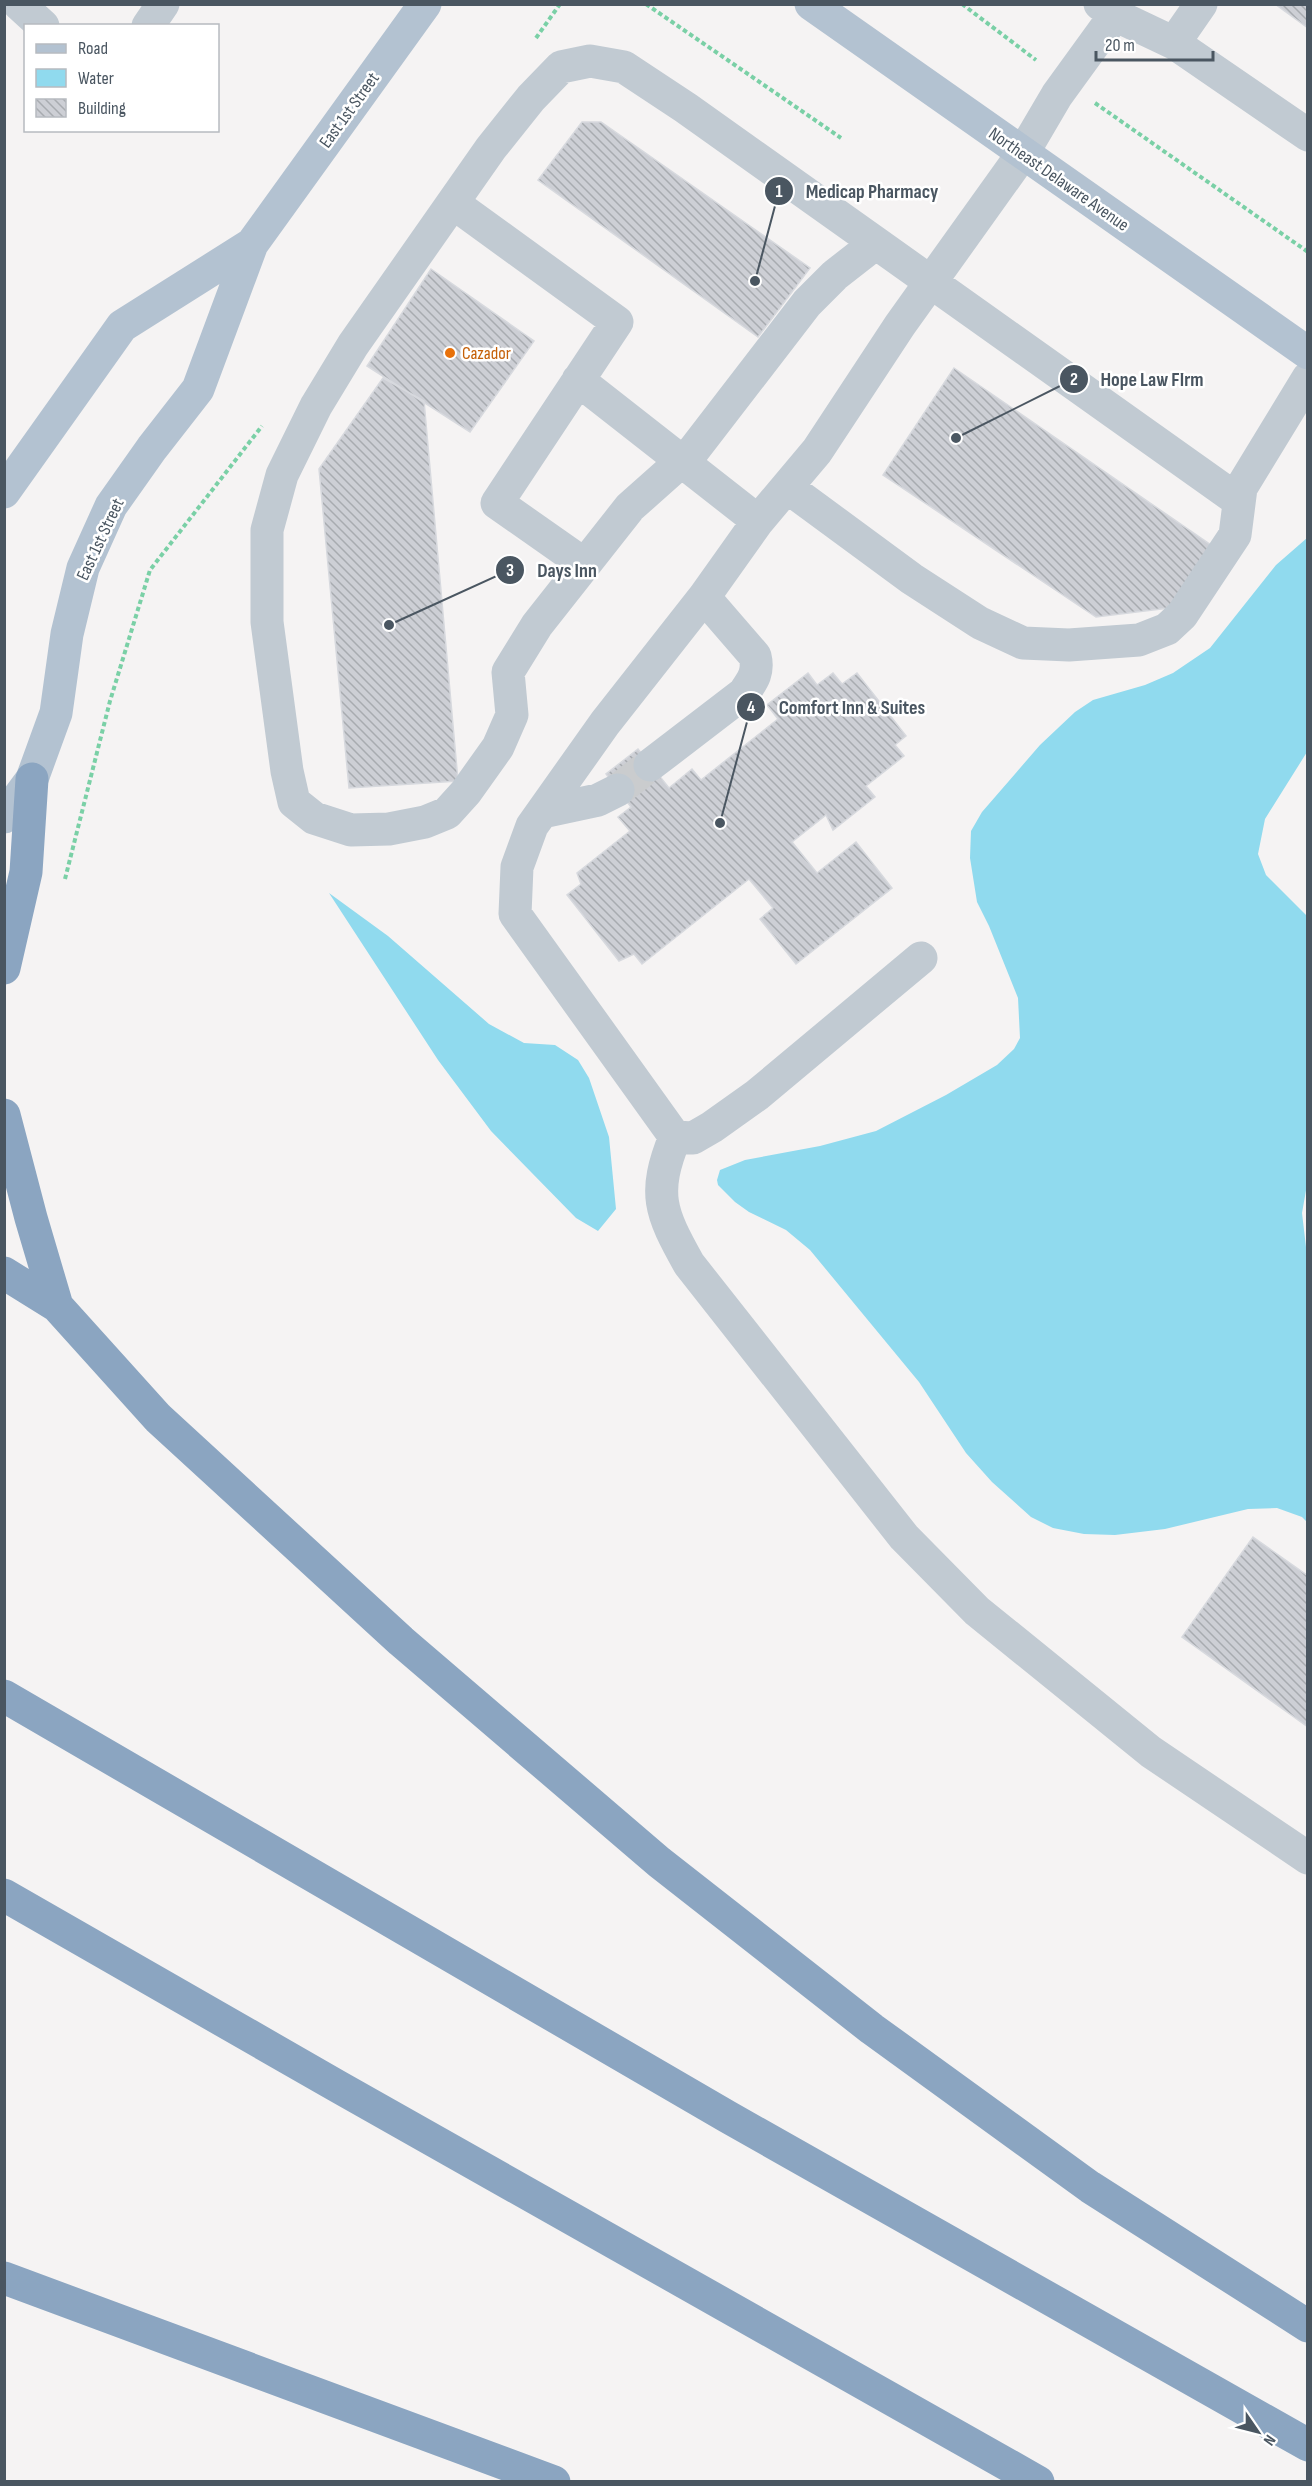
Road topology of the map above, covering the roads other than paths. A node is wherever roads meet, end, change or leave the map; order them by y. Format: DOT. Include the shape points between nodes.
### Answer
graph roads {
  1 [pos="19,4"];
  2 [pos="163,4"];
  3 [pos="425,4"];
  4 [pos="811,4"];
  5 [pos="1201,4"];
  6 [pos="1108,10"];
  7 [pos="41,24"];
  8 [pos="149,24"];
  9 [pos="1174,43"];
  10 [pos="1308,135"];
  11 [pos="1023,153"];
  12 [pos="453,203"];
  13 [pos="876,243"];
  14 [pos="252,244"];
  15 [pos="931,282"];
  16 [pos="1308,353"];
  17 [pos="1308,378"];
  18 [pos="578,380"];
  19 [pos="683,461"];
  20 [pos="787,487"];
  21 [pos="4,492"];
  22 [pos="1239,501"];
  23 [pos="758,521"];
  24 [pos="584,564"];
  25 [pos="705,597"];
  26 [pos="650,765"];
  27 [pos="32,780"];
  28 [pos="618,790"];
  29 [pos="542,812"];
  30 [pos="4,817"];
  31 [pos="921,958"];
  32 [pos="4,968"];
  33 [pos="4,1114"];
  34 [pos="675,1137"];
  35 [pos="4,1273"];
  36 [pos="57,1306"];
  37 [pos="4,1696"];
  38 [pos="1308,1858"];
  39 [pos="4,1895"];
  40 [pos="4,2278"];
  41 [pos="1308,2326"];
  42 [pos="1308,2445"];
  43 [pos="554,2481"];
  44 [pos="1038,2481"];
  1 -- 7 [label="lane"];
  2 -- 8 [label="lane"];
  3 -- 14 [label="main road, East 1st Street"];
  4 -- 11 [label="main road, Northeast Delaware Avenue"];
  5 -- 9 [label="lane"];
  6 -- 9 [label="lane"];
  6 -- 11 [label="lane"];
  9 -- 10 [label="lane"];
  11 -- 15 [label="lane"];
  11 -- 16 [label="main road, Northeast Delaware Avenue"];
  12 -- 13 [label="lane" via="531,98 561,67 590,61 624,67"];
  12 -- 18 [label="lane" via="617,322"];
  12 -- 24 [label="lane" via="353,345 316,406 282,475 267,530 267,622 294,802 314,818 351,830 389,829 447,813 498,747 512,715 508,672 537,625"];
  13 -- 15 [label="lane"];
  13 -- 19 [label="lane" via="807,303"];
  14 -- 21 [label="main road, East 1st Street" via="122,326"];
  14 -- 27 [label="main road, East 1st Street" via="198,389 111,506 83,568 67,634 56,713"];
  15 -- 20 [label="lane" via="817,451"];
  15 -- 22 [label="lane"];
  17 -- 22 [label="lane" via="1240,488"];
  18 -- 19 [label="lane"];
  18 -- 24 [label="lane" via="497,503"];
  19 -- 23 [label="lane"];
  19 -- 24 [label="lane" via="630,507"];
  20 -- 22 [label="lane" via="912,579 980,623 1023,644 1139,640 1167,629 1182,615 1235,535"];
  20 -- 23 [label="lane"];
  23 -- 25 [label="lane"];
  25 -- 26 [label="lane" via="755,656 755,678 744,693"];
  25 -- 29 [label="lane" via="605,723"];
  27 -- 30 [label="main road, East 1st Street"];
  27 -- 32 [label="highway" via="26,872"];
  28 -- 29 [label="lane" via="598,800"];
  29 -- 34 [label="lane" via="532,826 517,867 515,914"];
  31 -- 34 [label="lane" via="757,1095 693,1138"];
  33 -- 36 [label="highway"];
  34 -- 38 [label="lane" via="664,1165 660,1192 667,1224 688,1264 904,1537 977,1611 1069,1688 1151,1752"];
  35 -- 36 [label="highway"];
  36 -- 41 [label="highway" via="158,1418 401,1641 659,1862 872,2029 1090,2187"];
  37 -- 42 [label="highway" via="728,2117"];
  39 -- 44 [label="highway"];
  40 -- 43 [label="highway"];
}
